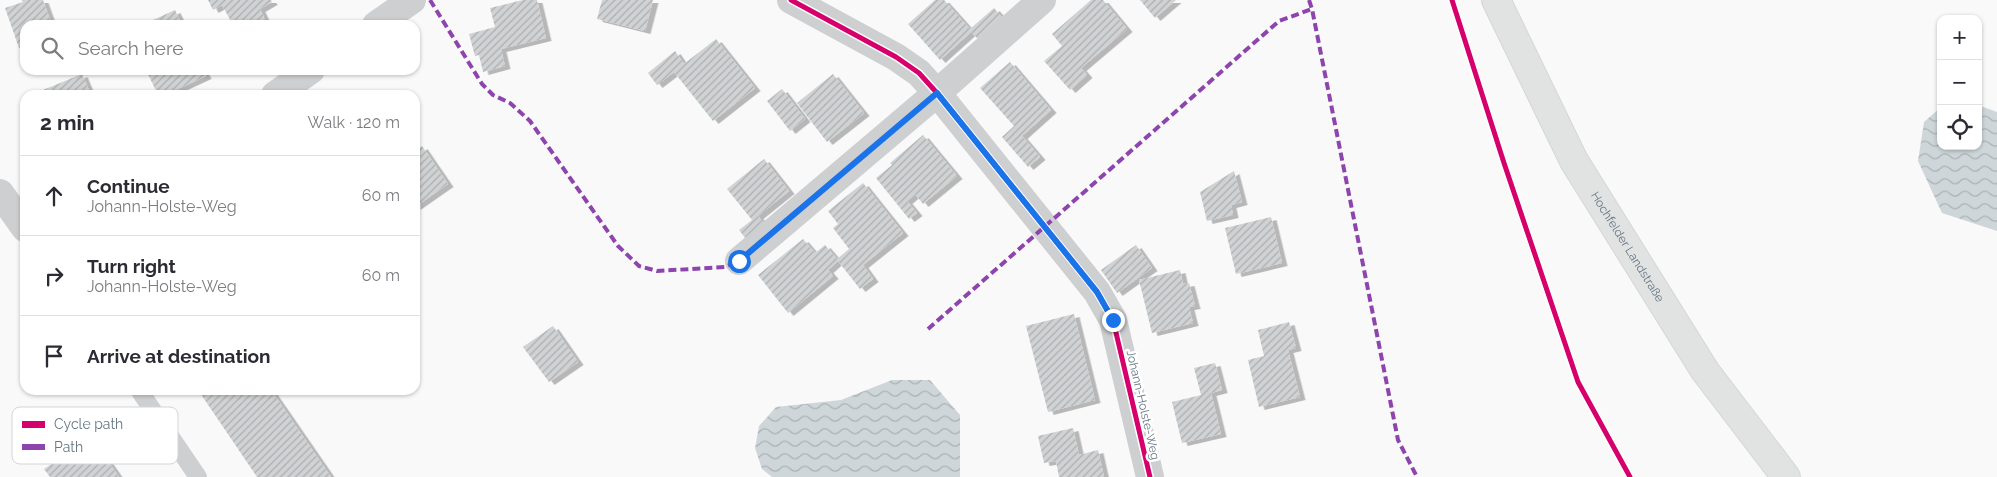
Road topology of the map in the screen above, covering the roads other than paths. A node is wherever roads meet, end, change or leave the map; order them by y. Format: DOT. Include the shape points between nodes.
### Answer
graph roads {
  1 [pos="412,0"];
  2 [pos="791,0"];
  3 [pos="1042,0"];
  4 [pos="1496,0"];
  5 [pos="383,20"];
  6 [pos="305,75"];
  7 [pos="282,90"];
  8 [pos="937,93"];
  9 [pos="0,193"];
  10 [pos="20,221"];
  11 [pos="739,261"];
  12 [pos="142,395"];
  13 [pos="151,407"];
  14 [pos="178,448"];
  15 [pos="198,477"];
  16 [pos="1150,477"];
  17 [pos="1786,477"];
  1 -- 5 [label="street"];
  2 -- 8 [label="street, Johann-Holste-Weg" via="896,57 919,73"];
  3 -- 8 [label="street"];
  4 -- 17 [label="main road, Hochfelder Landstraße" via="1574,162 1705,371"];
  6 -- 7 [label="street"];
  8 -- 11 [label="street"];
  8 -- 16 [label="street, Johann-Holste-Weg" via="1097,292 1113,320"];
  9 -- 10 [label="street"];
  12 -- 13 [label="lane"];
  14 -- 15 [label="lane"];
}
